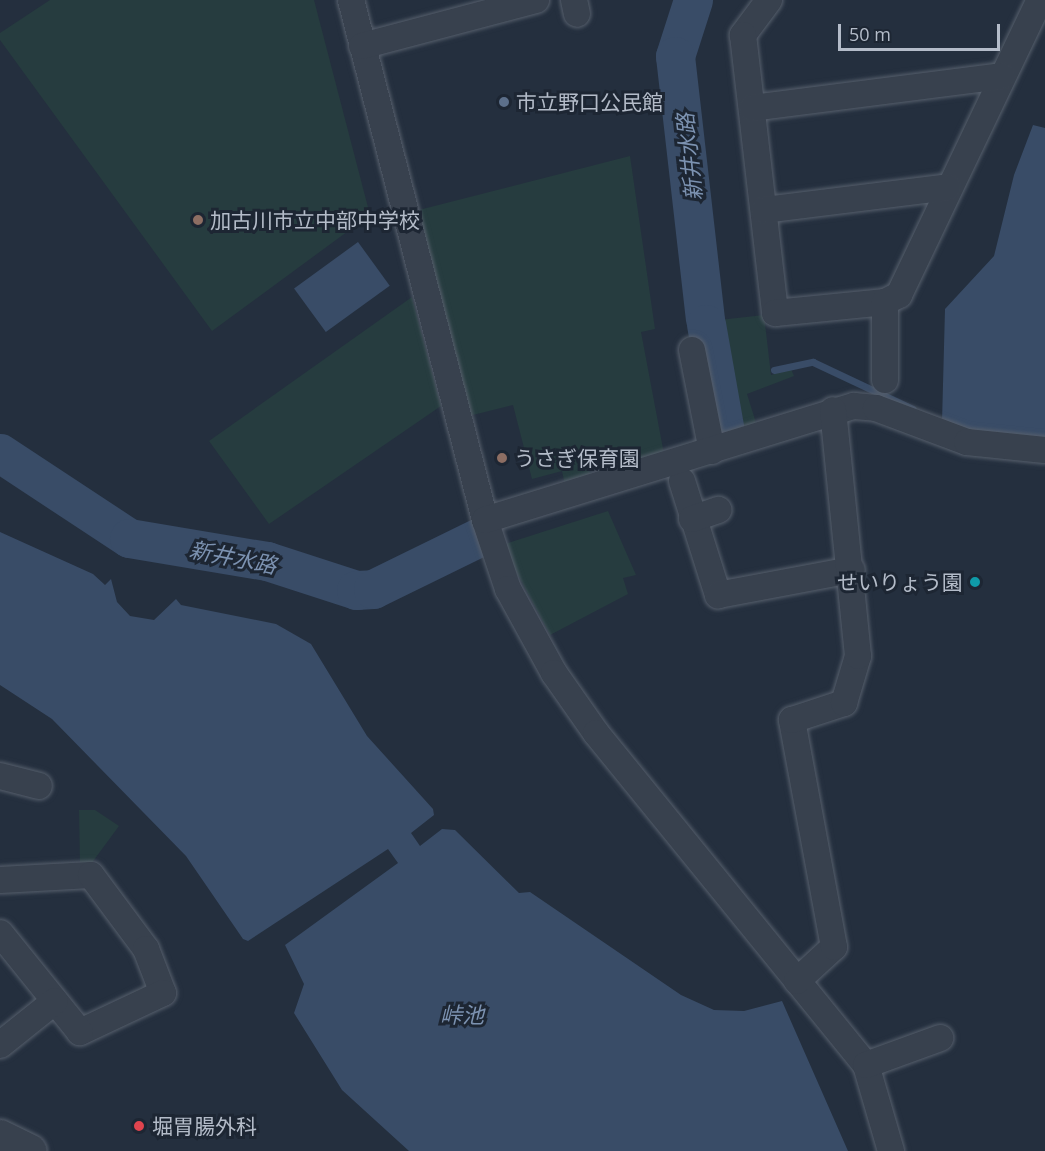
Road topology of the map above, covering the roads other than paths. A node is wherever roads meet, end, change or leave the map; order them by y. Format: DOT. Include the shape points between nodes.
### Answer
graph roads {
  1 [pos="351,0"];
  2 [pos="536,0"];
  3 [pos="770,0"];
  4 [pos="1040,0"];
  5 [pos="362,46"];
  6 [pos="1002,76"];
  7 [pos="752,108"];
  8 [pos="948,187"];
  9 [pos="764,210"];
  10 [pos="885,303"];
  11 [pos="693,350"];
  12 [pos="885,380"];
  13 [pos="833,410"];
  14 [pos="723,446"];
  15 [pos="1045,450"];
  16 [pos="682,481"];
  17 [pos="718,510"];
  18 [pos="692,519"];
  19 [pos="485,520"];
  20 [pos="852,570"];
  21 [pos="0,776"];
  22 [pos="39,786"];
  23 [pos="0,880"];
  24 [pos="0,933"];
  25 [pos="797,981"];
  26 [pos="55,1001"];
  27 [pos="940,1038"];
  28 [pos="0,1045"];
  29 [pos="866,1065"];
  30 [pos="0,1136"];
  31 [pos="31,1151"];
  32 [pos="891,1151"];
  1 -- 5 [label="street"];
  2 -- 5 [label="street"];
  3 -- 7 [label="street" via="743,35"];
  4 -- 6 [label="street"];
  5 -- 19 [label="street"];
  6 -- 7 [label="street"];
  6 -- 8 [label="street"];
  7 -- 9 [label="street"];
  8 -- 9 [label="street"];
  8 -- 10 [label="street" via="899,296"];
  9 -- 10 [label="street" via="775,313"];
  10 -- 12 [label="street"];
  11 -- 14 [label="street"];
  13 -- 14 [label="street"];
  13 -- 15 [label="street" via="876,408 967,442"];
  13 -- 20 [label="street"];
  14 -- 19 [label="street"];
  16 -- 18 [label="street"];
  17 -- 18 [label="street"];
  18 -- 20 [label="street" via="718,594"];
  19 -- 25 [label="street" via="508,589 554,673"];
  20 -- 25 [label="street" via="858,656 844,703 792,720 834,948"];
  21 -- 22 [label="street"];
  23 -- 26 [label="street" via="91,875 146,949 163,993 80,1032"];
  24 -- 26 [label="street"];
  25 -- 29 [label="street"];
  26 -- 28 [label="street"];
  27 -- 29 [label="street"];
  29 -- 32 [label="street"];
  30 -- 31 [label="street"];
}
